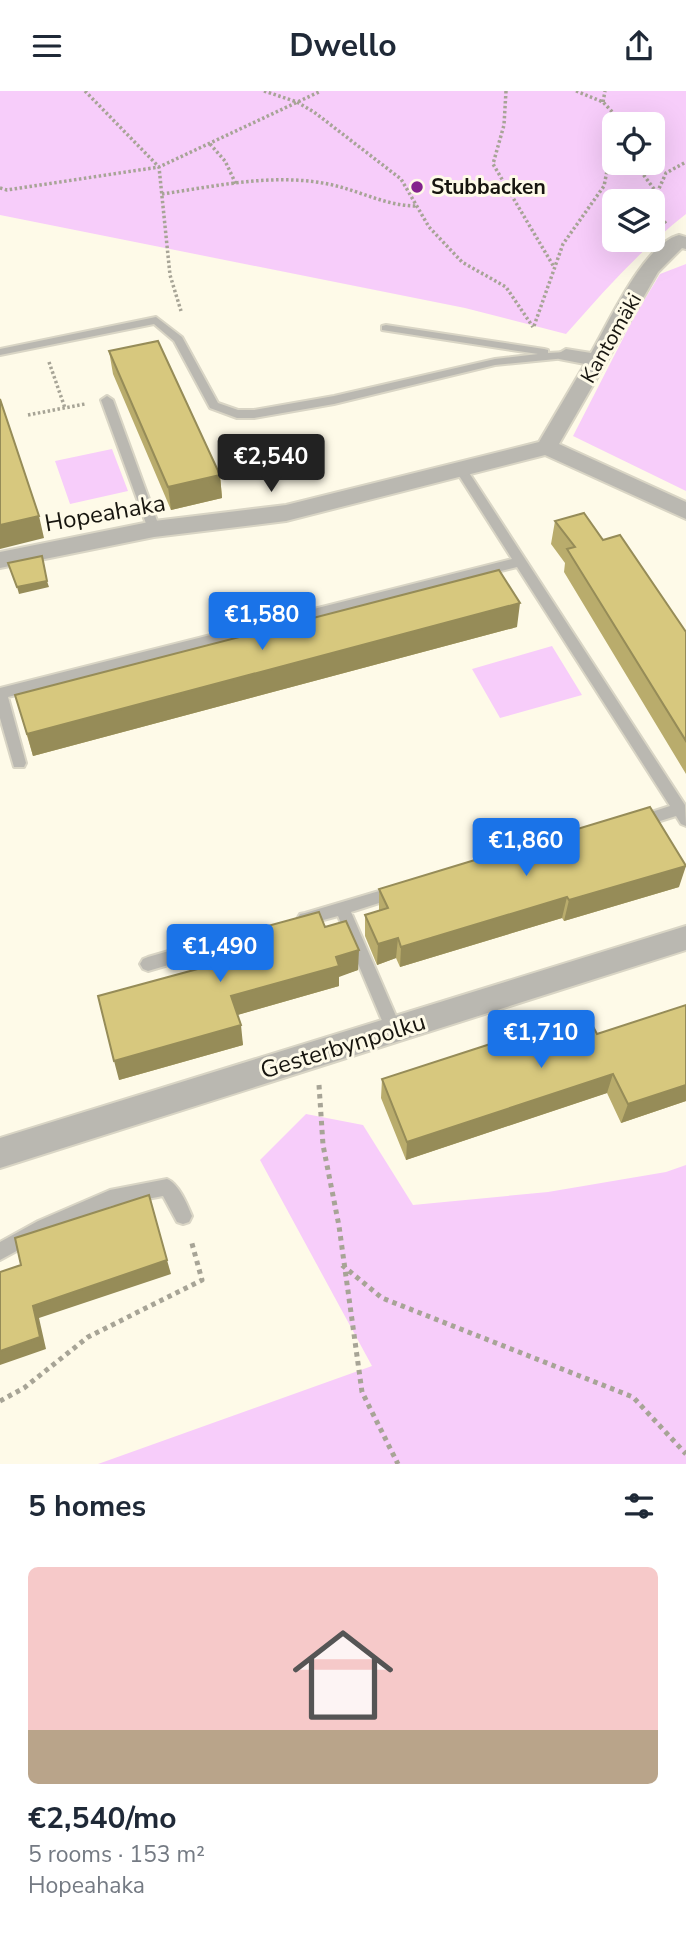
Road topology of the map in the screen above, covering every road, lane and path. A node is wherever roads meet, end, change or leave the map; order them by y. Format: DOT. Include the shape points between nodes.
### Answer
graph roads {
  1 [pos="85,91"];
  2 [pos="264,91"];
  3 [pos="321,91"];
  4 [pos="506,91"];
  5 [pos="576,91"];
  6 [pos="605,91"];
  7 [pos="603,101"];
  8 [pos="297,102"];
  9 [pos="613,112"];
  10 [pos="210,143"];
  11 [pos="686,162"];
  12 [pos="159,167"];
  13 [pos="606,175"];
  14 [pos="236,184"];
  15 [pos="0,188"];
  16 [pos="659,189"];
  17 [pos="162,194"];
  18 [pos="417,206"];
  19 [pos="686,243"];
  20 [pos="555,268"];
  21 [pos="181,311"];
  22 [pos="386,327"];
  23 [pos="43,343"];
  24 [pos="0,352"];
  25 [pos="566,355"];
  26 [pos="598,359"];
  27 [pos="107,400"];
  28 [pos="65,408"];
  29 [pos="28,415"];
  30 [pos="547,447"];
  31 [pos="462,471"];
  32 [pos="686,511"];
  33 [pos="154,529"];
  34 [pos="0,560"];
  35 [pos="519,562"];
  36 [pos="0,693"];
  37 [pos="19,763"];
  38 [pos="683,815"];
  39 [pos="626,825"];
  40 [pos="407,889"];
  41 [pos="342,908"];
  42 [pos="290,923"];
  43 [pos="239,938"];
  44 [pos="686,938"];
  45 [pos="148,964"];
  46 [pos="394,1030"];
  47 [pos="318,1054"];
  48 [pos="0,1153"];
  49 [pos="183,1216"];
  50 [pos="0,1251"];
  51 [pos="342,1265"];
  52 [pos="0,1401"];
  53 [pos="686,1454"];
  54 [pos="398,1464"];
  1 -- 12 [label="path"];
  2 -- 8 [label="path"];
  3 -- 8 [label="path"];
  4 -- 20 [label="path" via="504,125 493,164"];
  5 -- 7 [label="path"];
  6 -- 7 [label="path"];
  7 -- 9 [label="path"];
  8 -- 10 [label="path"];
  8 -- 18 [label="path" via="401,179"];
  10 -- 12 [label="path"];
  10 -- 14 [label="path"];
  11 -- 16 [label="path" via="666,173"];
  12 -- 15 [label="path"];
  12 -- 17 [label="path"];
  13 -- 20 [label="path" via="563,244"];
  14 -- 17 [label="path"];
  14 -- 18 [label="path" via="269,180 329,184 393,207"];
  17 -- 21 [label="path" via="170,275"];
  18 -- 20 [label="path" via="429,227 462,263 506,287 533,329"];
  19 -- 26 [label="street, Kantomäki" via="678,241 661,255"];
  22 -- 25 [label="lane"];
  23 -- 24 [label="lane"];
  23 -- 25 [label="lane" via="156,320 178,339 214,405 225,412 254,415 450,370"];
  23 -- 28 [label="path"];
  25 -- 26 [label="street"];
  26 -- 30 [label="street, Kantomäki"];
  27 -- 28 [label="path"];
  27 -- 33 [label="lane"];
  28 -- 29 [label="path"];
  30 -- 31 [label="street, Hopeahaka"];
  30 -- 32 [label="street"];
  31 -- 33 [label="street, Hopeahaka" via="275,515"];
  31 -- 35 [label="lane"];
  33 -- 34 [label="street, Hopeahaka"];
  35 -- 36 [label="lane"];
  35 -- 38 [label="lane"];
  36 -- 37 [label="lane"];
  38 -- 39 [label="lane"];
  40 -- 41 [label="lane"];
  41 -- 42 [label="lane"];
  41 -- 46 [label="lane"];
  43 -- 45 [label="lane"];
  44 -- 46 [label="street, Gesterbynpolku"];
  46 -- 47 [label="street, Gesterbynpolku"];
  47 -- 48 [label="street, Gesterbynpolku"];
  47 -- 51 [label="path" via="323,1145"];
  49 -- 50 [label="lane" via="167,1187 145,1191 110,1198"];
  49 -- 52 [label="path" via="202,1280 88,1337 24,1388"];
  51 -- 53 [label="path" via="382,1298 633,1397"];
  51 -- 54 [label="path" via="362,1392"];
}
